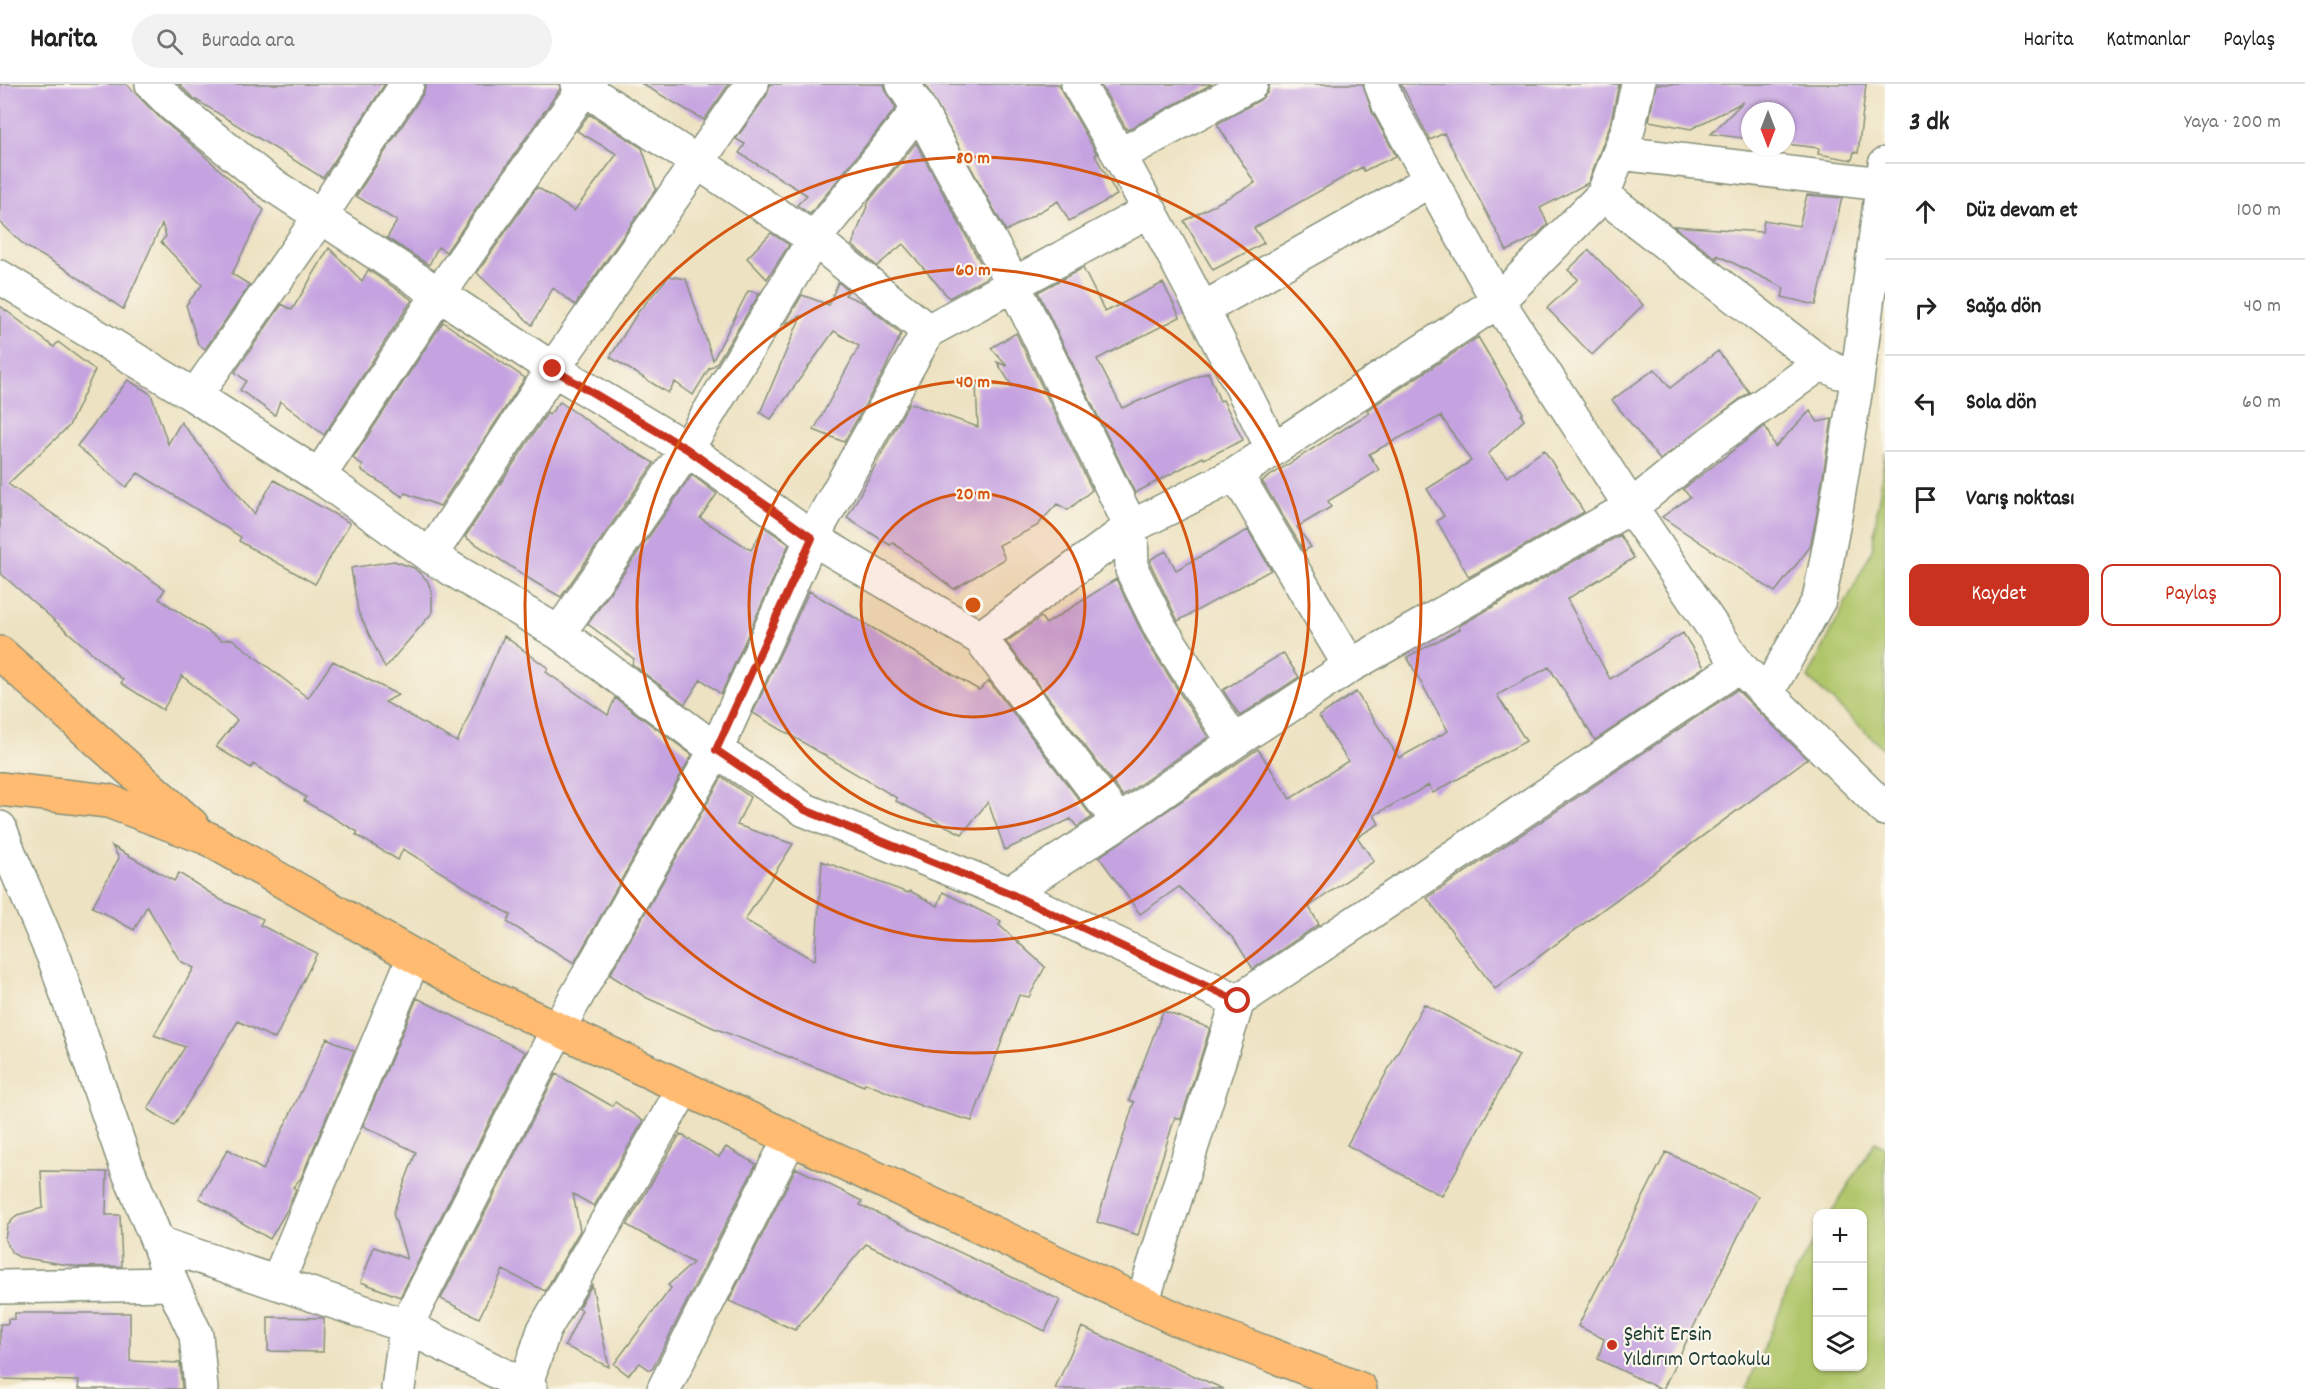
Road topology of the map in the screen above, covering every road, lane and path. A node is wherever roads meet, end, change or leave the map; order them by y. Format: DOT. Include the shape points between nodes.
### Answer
graph roads {
  1 [pos="152,84"];
  2 [pos="407,84"];
  3 [pos="752,84"];
  4 [pos="1078,84"];
  5 [pos="1251,84"];
  6 [pos="1381,84"];
  7 [pos="1638,84"];
  8 [pos="583,86"];
  9 [pos="911,97"];
  10 [pos="1620,153"];
  11 [pos="1120,155"];
  12 [pos="696,163"];
  13 [pos="1884,174"];
  14 [pos="1431,180"];
  15 [pos="1602,195"];
  16 [pos="1150,210"];
  17 [pos="320,216"];
  18 [pos="814,239"];
  19 [pos="0,277"];
  20 [pos="1013,283"];
  21 [pos="440,294"];
  22 [pos="1498,301"];
  23 [pos="1203,309"];
  24 [pos="928,331"];
  25 [pos="1821,363"];
  26 [pos="553,369"];
  27 [pos="1857,381"];
  28 [pos="195,396"];
  29 [pos="687,449"];
  30 [pos="1273,450"];
  31 [pos="1236,474"];
  32 [pos="320,476"];
  33 [pos="1631,507"];
  34 [pos="1131,526"];
  35 [pos="812,538"];
  36 [pos="429,556"];
  37 [pos="559,633"];
  38 [pos="980,638"];
  39 [pos="0,653"];
  40 [pos="1350,666"];
  41 [pos="1739,666"];
  42 [pos="1767,693"];
  43 [pos="1234,742"];
  44 [pos="716,750"];
  45 [pos="0,789"];
  46 [pos="1885,809"];
  47 [pos="1119,822"];
  48 [pos="0,828"];
  49 [pos="207,838"];
  50 [pos="1009,893"];
  51 [pos="414,957"];
  52 [pos="1238,1001"];
  53 [pos="558,1029"];
  54 [pos="684,1088"];
  55 [pos="790,1138"];
  56 [pos="158,1243"];
  57 [pos="277,1283"];
  58 [pos="172,1284"];
  59 [pos="0,1287"];
  60 [pos="1142,1303"];
  61 [pos="406,1326"];
  62 [pos="527,1388"];
  63 [pos="201,1389"];
  64 [pos="398,1389"];
  65 [pos="664,1389"];
  66 [pos="1360,1389"];
  1 -- 17 [label="street" via="268,182"];
  2 -- 17 [label="street"];
  3 -- 12 [label="street"];
  4 -- 11 [label="street"];
  5 -- 11 [label="street"];
  6 -- 14 [label="street"];
  7 -- 10 [label="street"];
  8 -- 12 [label="street"];
  8 -- 21 [label="street"];
  9 -- 18 [label="street"];
  9 -- 20 [label="street"];
  10 -- 13 [label="street"];
  10 -- 15 [label="street"];
  11 -- 16 [label="street"];
  12 -- 18 [label="street"];
  12 -- 26 [label="street"];
  13 -- 27 [label="street"];
  14 -- 22 [label="street"];
  14 -- 23 [label="street"];
  15 -- 22 [label="street"];
  15 -- 25 [label="street"];
  16 -- 20 [label="street"];
  16 -- 23 [label="street"];
  17 -- 21 [label="street"];
  17 -- 28 [label="street"];
  18 -- 24 [label="street"];
  18 -- 29 [label="street"];
  19 -- 28 [label="street"];
  20 -- 24 [label="street"];
  20 -- 34 [label="street"];
  21 -- 26 [label="street"];
  21 -- 32 [label="street"];
  22 -- 30 [label="street"];
  22 -- 33 [label="street"];
  23 -- 30 [label="street"];
  24 -- 35 [label="street"];
  25 -- 27 [label="street"];
  25 -- 33 [label="street" via="1710,443"];
  26 -- 29 [label="street"];
  26 -- 36 [label="street"];
  27 -- 42 [label="street" via="1819,600"];
  28 -- 32 [label="street"];
  29 -- 35 [label="street"];
  29 -- 37 [label="street"];
  30 -- 31 [label="street"];
  31 -- 34 [label="street"];
  31 -- 40 [label="street"];
  32 -- 36 [label="street"];
  33 -- 40 [label="street"];
  33 -- 41 [label="street"];
  34 -- 38 [label="street"];
  34 -- 43 [label="street" via="1132,570 1161,629"];
  35 -- 38 [label="street"];
  35 -- 44 [label="street"];
  36 -- 37 [label="street"];
  37 -- 44 [label="street"];
  38 -- 47 [label="street"];
  39 -- 49 [label="main road"];
  40 -- 43 [label="street"];
  41 -- 42 [label="street"];
  41 -- 52 [label="street"];
  42 -- 46 [label="street"];
  43 -- 47 [label="street"];
  44 -- 50 [label="street" via="805,810"];
  44 -- 53 [label="street"];
  45 -- 49 [label="main road" via="108,801"];
  47 -- 50 [label="street"];
  48 -- 56 [label="street" via="56,960 127,1168"];
  49 -- 51 [label="main road"];
  50 -- 52 [label="street"];
  51 -- 53 [label="main road"];
  51 -- 57 [label="street"];
  52 -- 60 [label="street"];
  53 -- 54 [label="main road"];
  53 -- 61 [label="street"];
  54 -- 55 [label="main road"];
  54 -- 62 [label="street" via="544,1330"];
  55 -- 60 [label="main road"];
  55 -- 65 [label="street"];
  56 -- 57 [label="street"];
  56 -- 58 [label="street"];
  57 -- 61 [label="street"];
  58 -- 59 [label="street"];
  58 -- 63 [label="street" via="196,1335"];
  60 -- 66 [label="main road"];
  61 -- 62 [label="street"];
  61 -- 64 [label="street"];
}
